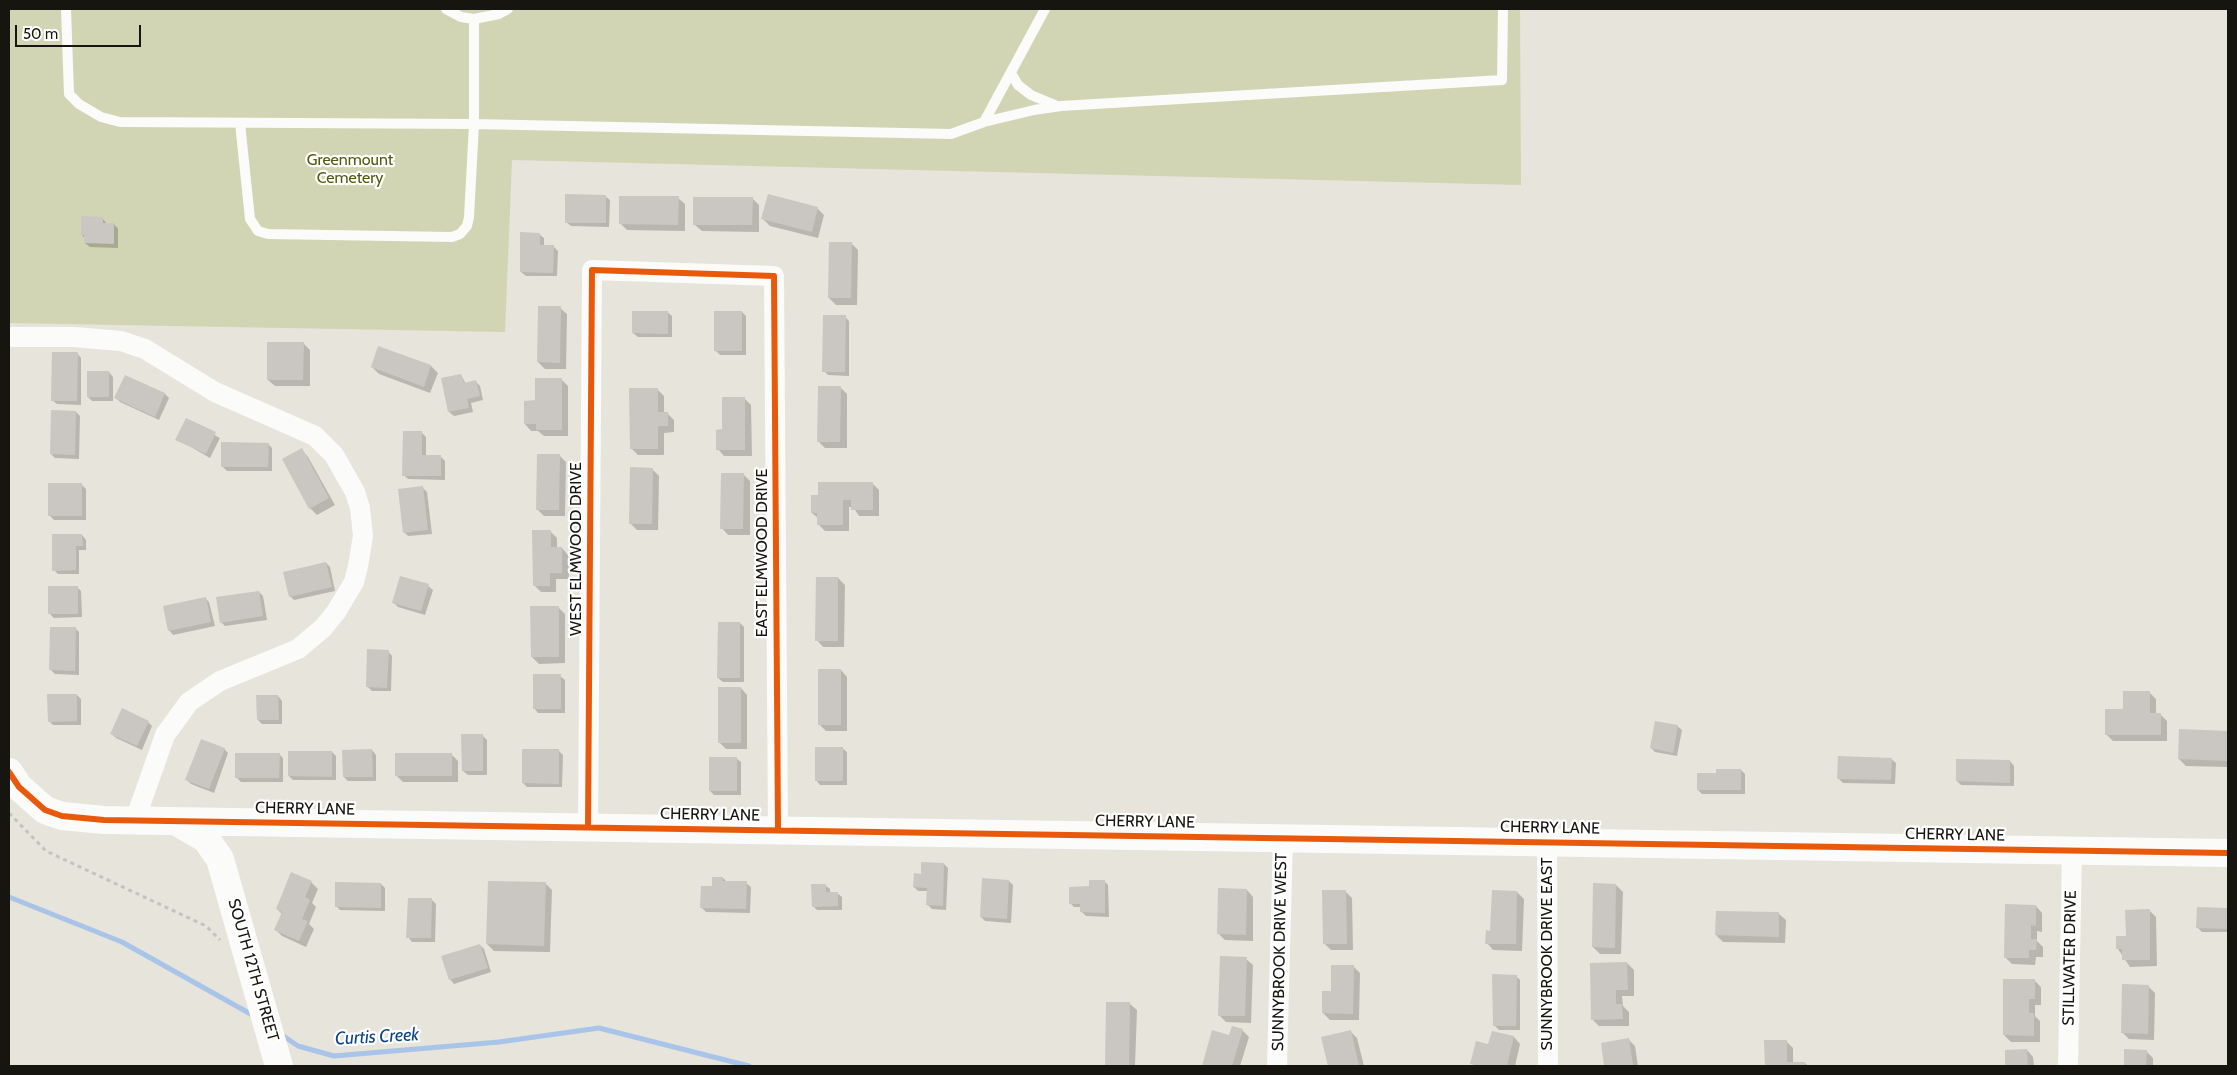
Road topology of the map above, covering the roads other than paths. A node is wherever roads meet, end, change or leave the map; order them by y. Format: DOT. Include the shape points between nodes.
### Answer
graph roads {
  1 [pos="66,9"];
  2 [pos="446,9"];
  3 [pos="508,9"];
  4 [pos="1045,9"];
  5 [pos="1503,9"];
  6 [pos="474,19"];
  7 [pos="1011,73"];
  8 [pos="1061,106"];
  9 [pos="984,122"];
  10 [pos="240,123"];
  11 [pos="474,124"];
  12 [pos="592,270"];
  13 [pos="9,337"];
  14 [pos="9,772"];
  15 [pos="135,820"];
  16 [pos="175,821"];
  17 [pos="588,827"];
  18 [pos="778,829"];
  19 [pos="1283,838"];
  20 [pos="1547,842"];
  21 [pos="2072,850"];
  22 [pos="2228,852"];
  23 [pos="279,1066"];
  24 [pos="1277,1066"];
  25 [pos="1548,1066"];
  26 [pos="2068,1066"];
  1 -- 10 [label="lane" via="67,87 79,104 101,117 120,122"];
  2 -- 6 [label="lane"];
  3 -- 6 [label="lane" via="500,14"];
  4 -- 7 [label="lane"];
  5 -- 8 [label="lane" via="1502,80"];
  6 -- 11 [label="lane"];
  7 -- 8 [label="lane" via="1018,85 1031,95"];
  7 -- 9 [label="lane"];
  8 -- 9 [label="lane"];
  9 -- 11 [label="lane" via="951,134"];
  10 -- 11 [label="lane"];
  10 -- 11 [label="lane" via="250,220 258,231 268,234 452,238 467,226 469,218"];
  12 -- 17 [label="street, WEST ELMWOOD DRIVE"];
  12 -- 18 [label="street, EAST ELMWOOD DRIVE" via="774,276"];
  13 -- 15 [label="street" via="121,341 144,349 215,392 314,436 334,454 360,508 363,536 358,566 354,582 336,612 323,628 298,648 220,682 189,702 165,735"];
  14 -- 15 [label="street, CHERRY LANE" via="32,800 45,810 62,816"];
  15 -- 16 [label="street, CHERRY LANE"];
  16 -- 17 [label="street, CHERRY LANE"];
  16 -- 23 [label="street, SOUTH 12TH STREET" via="206,840 220,859"];
  17 -- 18 [label="street, CHERRY LANE"];
  18 -- 19 [label="street, CHERRY LANE"];
  19 -- 20 [label="street, CHERRY LANE"];
  19 -- 24 [label="street, SUNNYBROOK DRIVE WEST"];
  20 -- 21 [label="street, CHERRY LANE"];
  20 -- 25 [label="street, SUNNYBROOK DRIVE EAST"];
  21 -- 22 [label="street, CHERRY LANE"];
  21 -- 26 [label="street, STILLWATER DRIVE"];
}
